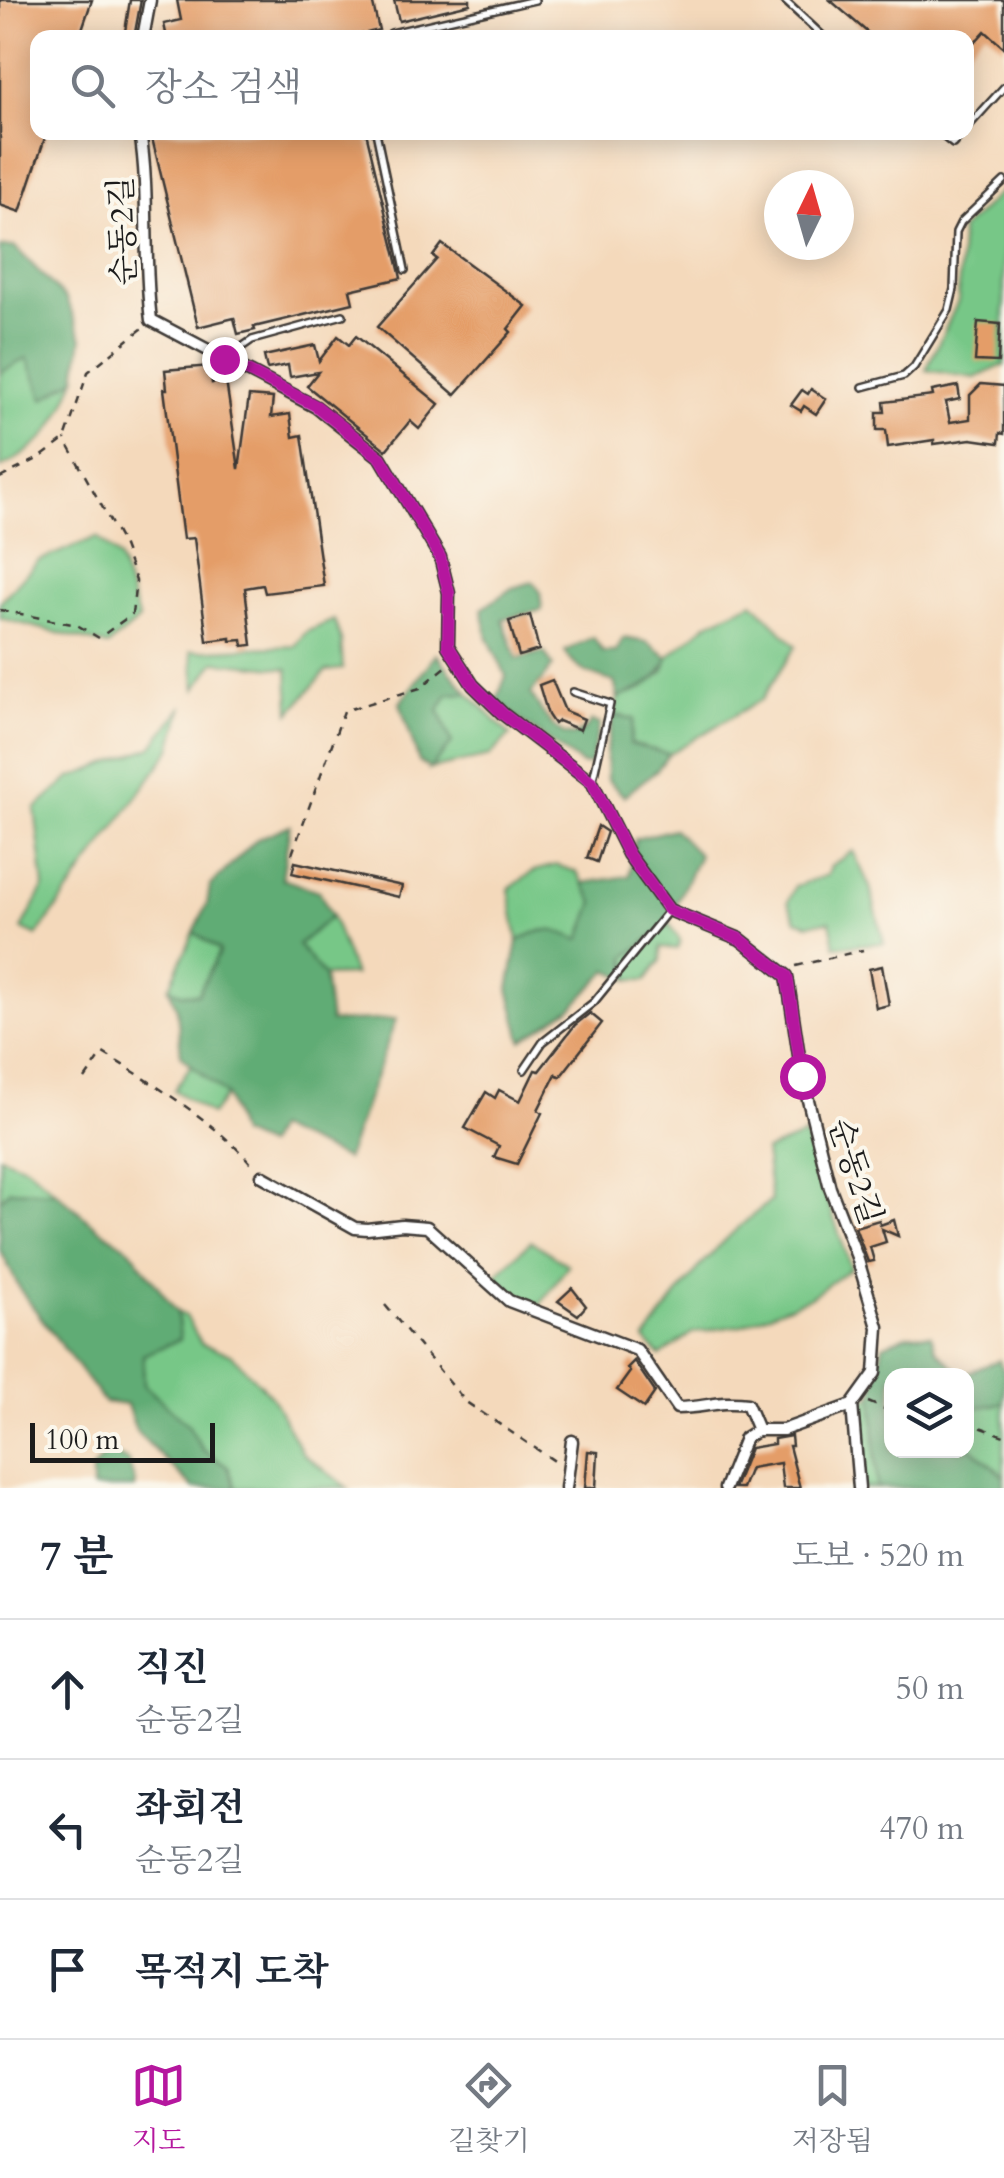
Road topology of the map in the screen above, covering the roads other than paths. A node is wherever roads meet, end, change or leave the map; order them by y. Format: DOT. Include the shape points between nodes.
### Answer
graph roads {
  1 [pos="150,0"];
  2 [pos="535,0"];
  3 [pos="784,0"];
  4 [pos="144,30"];
  5 [pos="405,30"];
  6 [pos="816,30"];
  7 [pos="1004,87"];
  8 [pos="974,121"];
  9 [pos="141,140"];
  10 [pos="378,140"];
  11 [pos="1004,180"];
  12 [pos="405,270"];
  13 [pos="342,314"];
  14 [pos="224,359"];
  15 [pos="863,387"];
  16 [pos="573,692"];
  17 [pos="592,782"];
  18 [pos="669,910"];
  19 [pos="524,1070"];
  20 [pos="262,1176"];
  21 [pos="855,1401"];
  22 [pos="758,1430"];
  23 [pos="572,1441"];
  24 [pos="566,1488"];
  25 [pos="725,1488"];
  26 [pos="859,1488"];
  1 -- 4 [label="street"];
  2 -- 5 [label="lane"];
  3 -- 6 [label="lane"];
  7 -- 8 [label="lane"];
  9 -- 14 [label="street, 순동2길" via="151,320"];
  10 -- 12 [label="lane"];
  11 -- 15 [label="lane" via="956,232 949,310 914,367"];
  13 -- 14 [label="lane" via="252,340"];
  14 -- 17 [label="street, 순동2길" via="316,406 381,458 440,557 449,593 448,646 456,659 503,714"];
  16 -- 17 [label="lane" via="610,704"];
  17 -- 18 [label="street, 순동2길" via="628,854"];
  18 -- 19 [label="lane" via="594,1002 543,1042"];
  18 -- 21 [label="street, 순동2길" via="740,939 787,976 802,1076 830,1188 878,1327 875,1372"];
  20 -- 22 [label="street" via="354,1228 427,1227 509,1301 637,1350 677,1408 723,1400 747,1404"];
  21 -- 22 [label="street" via="783,1430"];
  21 -- 26 [label="street"];
  22 -- 25 [label="street" via="745,1438"];
  23 -- 24 [label="street"];
}
